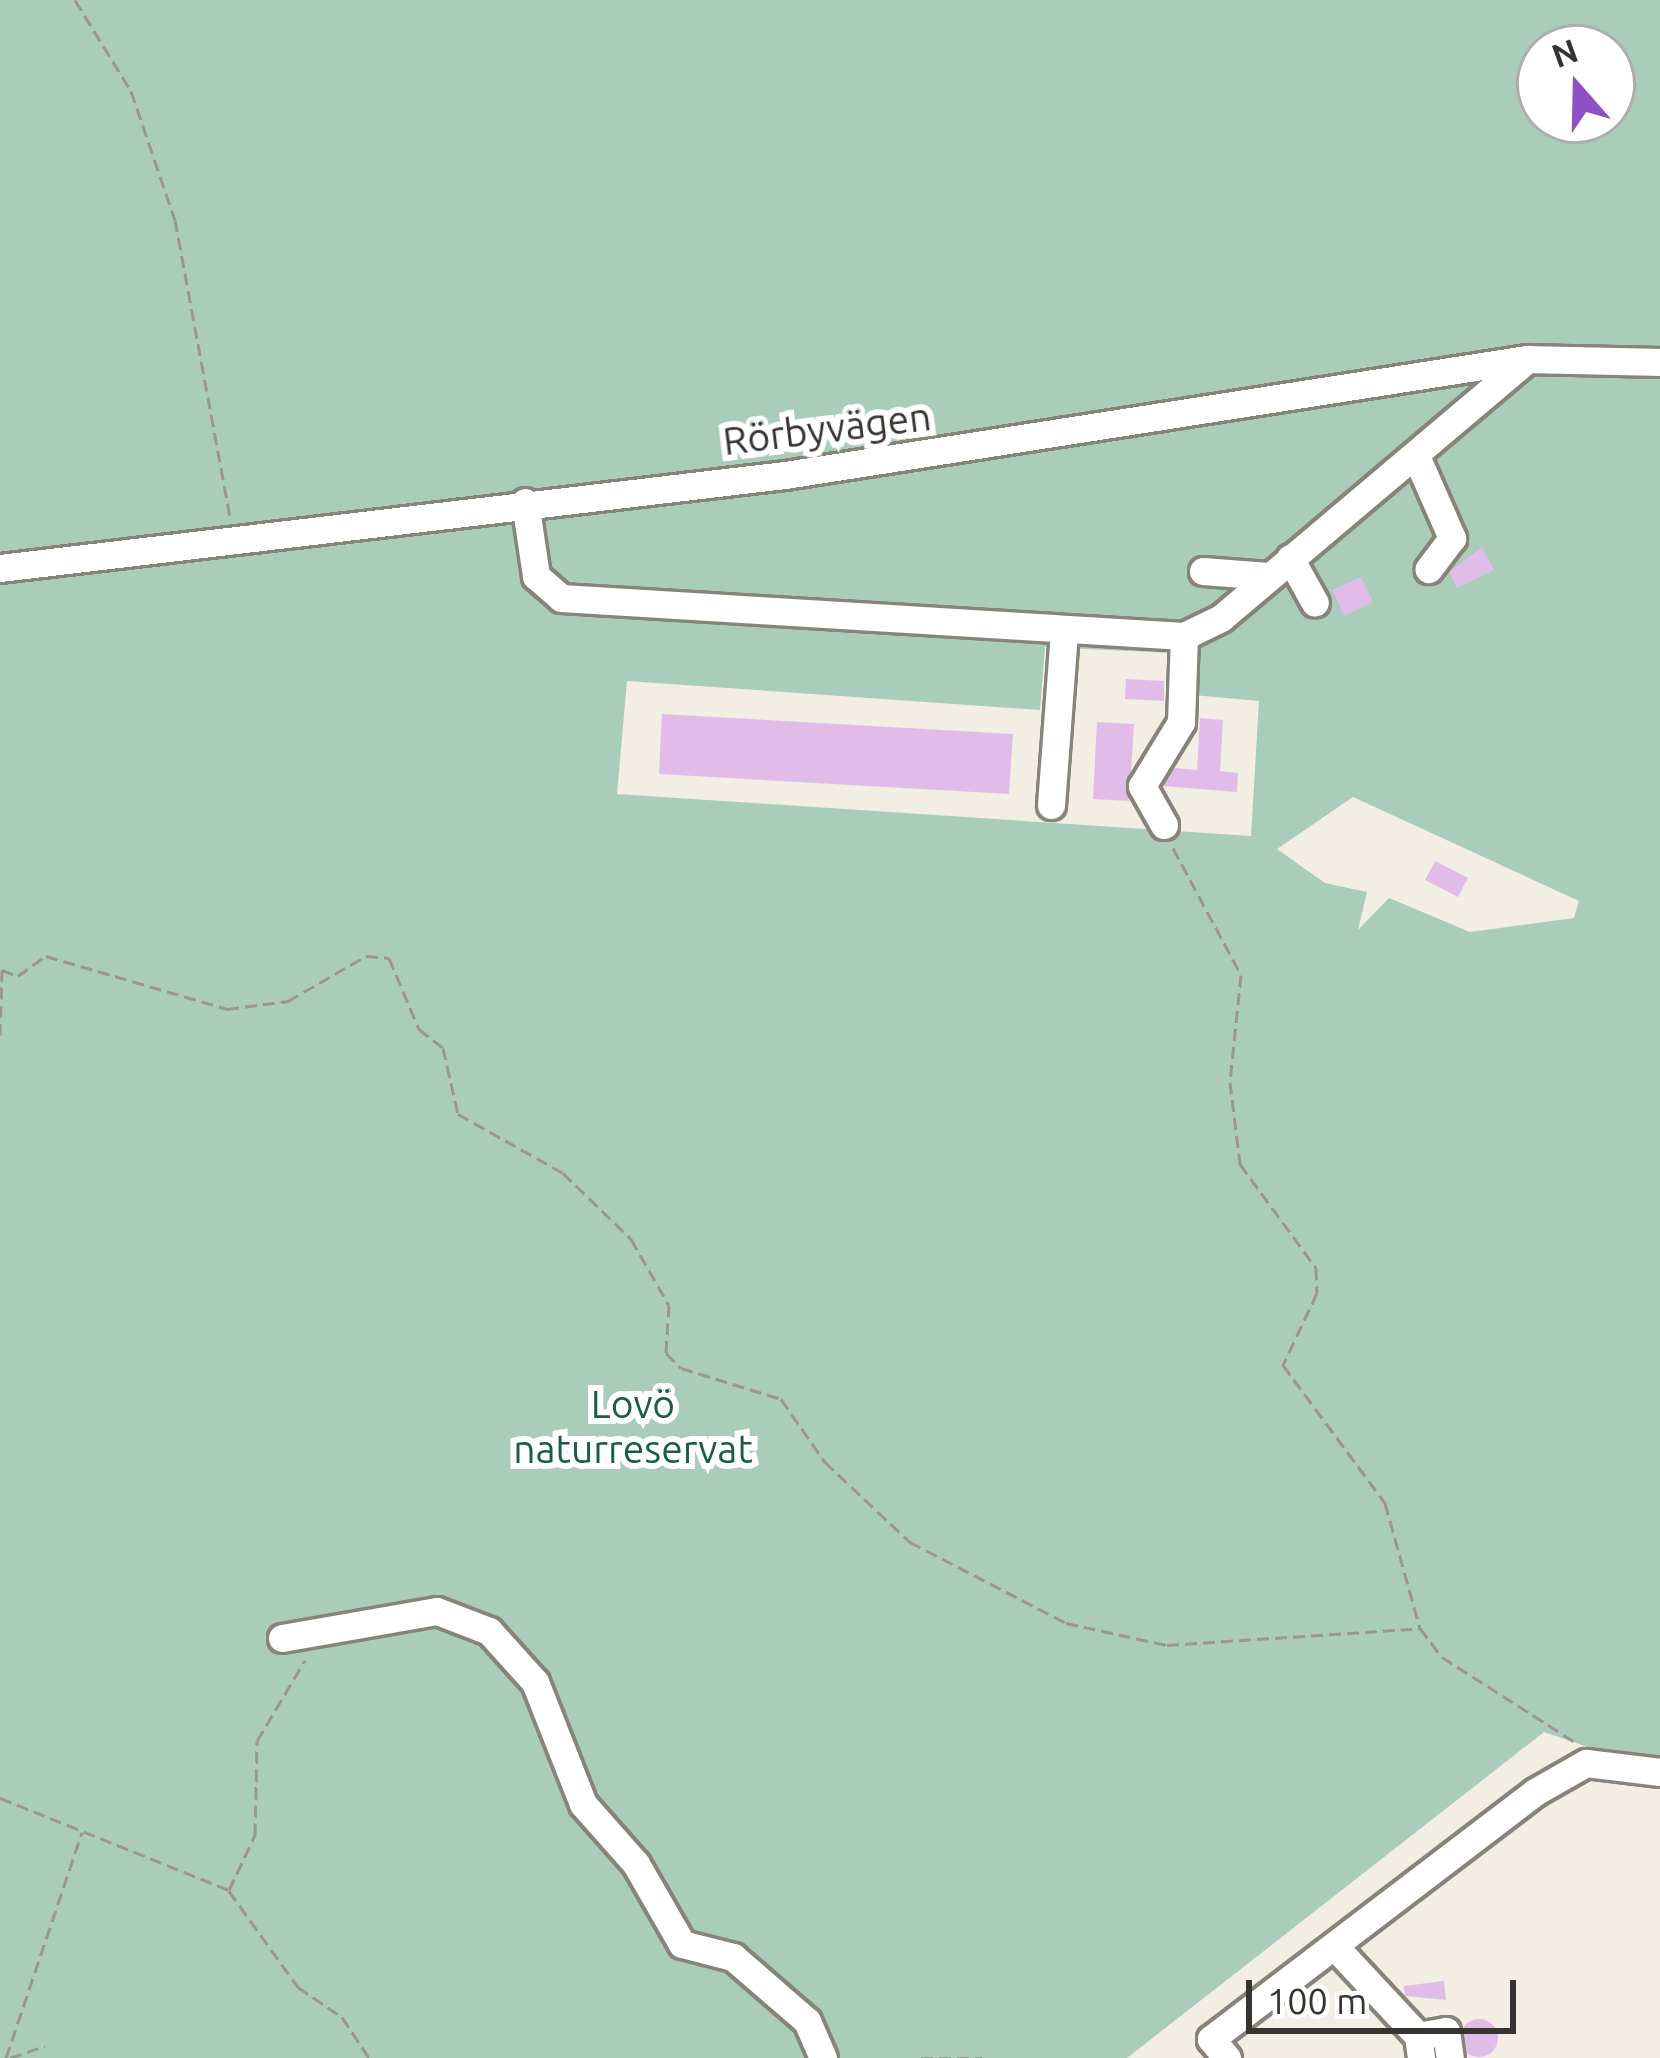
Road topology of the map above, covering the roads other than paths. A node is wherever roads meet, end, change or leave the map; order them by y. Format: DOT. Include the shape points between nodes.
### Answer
graph roads {
  1 [pos="1528,358"];
  2 [pos="1660,362"];
  3 [pos="1416,456"];
  4 [pos="525,502"];
  5 [pos="1279,567"];
  6 [pos="0,568"];
  7 [pos="1430,569"];
  8 [pos="1203,571"];
  9 [pos="1315,603"];
  10 [pos="1064,631"];
  11 [pos="1184,636"];
  12 [pos="1051,805"];
  13 [pos="1164,825"];
  14 [pos="290,1638"];
  15 [pos="1660,1772"];
  16 [pos="1337,1948"];
  17 [pos="1419,2047"];
  18 [pos="1219,2049"];
  19 [pos="823,2058"];
  20 [pos="1450,2058"];
  1 -- 2 [label="street, Rörbyvägen"];
  1 -- 3 [label="street"];
  1 -- 4 [label="street, Rörbyvägen" via="1029,441"];
  3 -- 5 [label="street"];
  3 -- 7 [label="street" via="1452,538"];
  4 -- 6 [label="street, Rörbyvägen"];
  4 -- 10 [label="street" via="536,576 561,598"];
  5 -- 8 [label="street"];
  5 -- 9 [label="street"];
  5 -- 11 [label="street"];
  10 -- 11 [label="street"];
  10 -- 12 [label="street"];
  11 -- 13 [label="street" via="1181,722 1142,786"];
  14 -- 19 [label="street" via="437,1611 489,1631 535,1682 583,1804 636,1864 682,1944 733,1957 807,2020"];
  15 -- 16 [label="street" via="1586,1762"];
  16 -- 17 [label="street"];
  16 -- 18 [label="street"];
  17 -- 20 [label="street" via="1446,2031"];
}
